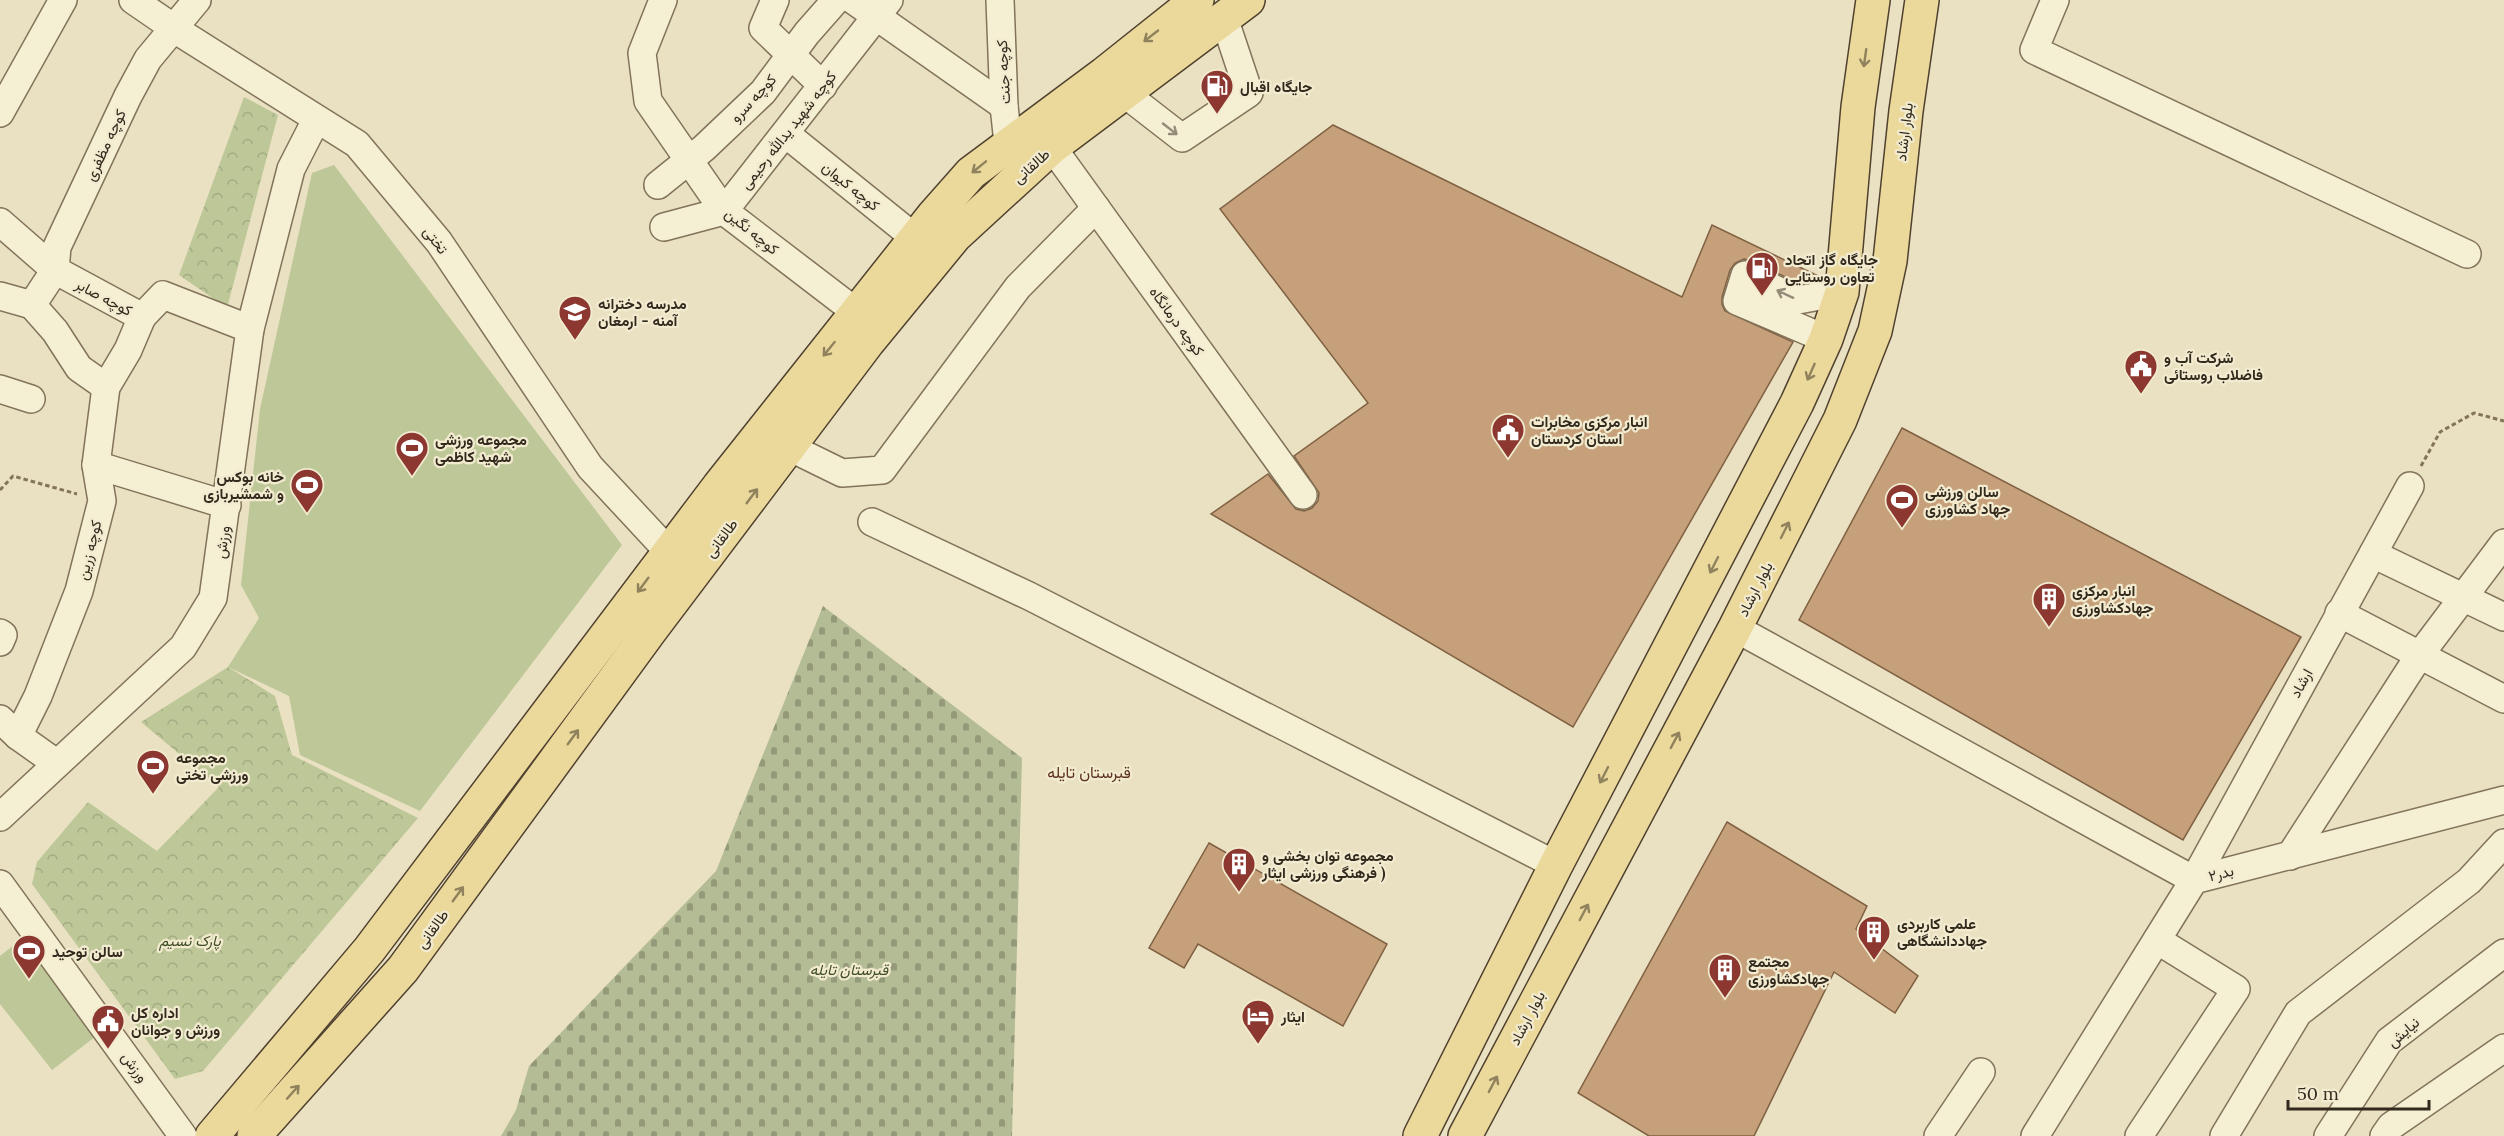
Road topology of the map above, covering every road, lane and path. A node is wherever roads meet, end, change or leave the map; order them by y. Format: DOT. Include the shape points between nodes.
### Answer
graph roads {
  1 [pos="63,0"];
  2 [pos="134,0"];
  3 [pos="197,0"];
  4 [pos="663,0"];
  5 [pos="775,0"];
  6 [pos="836,0"];
  7 [pos="853,0"];
  8 [pos="1000,0"];
  9 [pos="1197,0"];
  10 [pos="1873,0"];
  11 [pos="1922,0"];
  12 [pos="2055,0"];
  13 [pos="883,7"];
  14 [pos="1236,9"];
  15 [pos="173,27"];
  16 [pos="791,55"];
  17 [pos="823,86"];
  18 [pos="1124,93"];
  19 [pos="1004,106"];
  20 [pos="0,113"];
  21 [pos="316,120"];
  22 [pos="786,134"];
  23 [pos="1008,143"];
  24 [pos="1052,147"];
  25 [pos="689,161"];
  26 [pos="658,185"];
  27 [pos="1096,208"];
  28 [pos="724,211"];
  29 [pos="0,222"];
  30 [pos="664,227"];
  31 [pos="915,238"];
  32 [pos="2468,254"];
  33 [pos="55,270"];
  34 [pos="1842,292"];
  35 [pos="0,296"];
  36 [pos="32,305"];
  37 [pos="856,312"];
  38 [pos="142,316"];
  39 [pos="250,329"];
  40 [pos="1826,339"];
  41 [pos="106,387"];
  42 [pos="0,389"];
  43 [pos="31,399"];
  44 [pos="2504,421"];
  45 [pos="789,447"];
  46 [pos="96,465"];
  47 [pos="2410,486"];
  48 [pos="0,490"];
  49 [pos="1303,495"];
  50 [pos="102,501"];
  51 [pos="227,505"];
  52 [pos="872,522"];
  53 [pos="2504,543"];
  54 [pos="669,552"];
  55 [pos="2373,554"];
  56 [pos="697,570"];
  57 [pos="2464,598"];
  58 [pos="2339,613"];
  59 [pos="2504,617"];
  60 [pos="1735,628"];
  61 [pos="0,633"];
  62 [pos="0,642"];
  63 [pos="2419,656"];
  64 [pos="2504,699"];
  65 [pos="9,728"];
  66 [pos="56,763"];
  67 [pos="2504,800"];
  68 [pos="0,817"];
  69 [pos="1573,837"];
  70 [pos="2504,843"];
  71 [pos="2290,856"];
  72 [pos="1612,860"];
  73 [pos="1556,866"];
  74 [pos="2194,880"];
  75 [pos="0,884"];
  76 [pos="2157,940"];
  77 [pos="2504,953"];
  78 [pos="2504,1048"];
  79 [pos="1981,1072"];
  80 [pos="2384,1133"];
  81 [pos="183,1136"];
  82 [pos="212,1136"];
  83 [pos="254,1136"];
  84 [pos="1420,1136"];
  85 [pos="1465,1136"];
  86 [pos="1938,1136"];
  87 [pos="2035,1136"];
  88 [pos="2139,1136"];
  89 [pos="2224,1136"];
  90 [pos="2328,1136"];
  1 -- 20 [label="street"];
  2 -- 15 [label="street, تختی"];
  3 -- 15 [label="street, کوچه مظفری"];
  4 -- 25 [label="street, کوچه نگین" via="642,53 648,101"];
  5 -- 16 [label="street" via="763,28"];
  6 -- 16 [label="street, کوچه سرو"];
  7 -- 13 [label="street"];
  8 -- 19 [label="street, کوچه جنت"];
  9 -- 23 [label="main road, طالقانی, one-way"];
  10 -- 34 [label="main road, one-way" via="1858,107"];
  60 -- 11 [label="main road, بلوار ارشاد, one-way" via="1839,420 1875,331 1890,261"];
  12 -- 32 [label="street" via="2034,50"];
  13 -- 17 [label="street, کوچه شهید یدالله رحیمی"];
  13 -- 19 [label="street"];
  14 -- 18 [label="main road, طالقانی"];
  18 -- 14 [label="street, one-way" via="1182,138 1249,93"];
  15 -- 21 [label="street, تختی"];
  15 -- 33 [label="street, کوچه مظفری" via="148,59 128,96 57,247"];
  16 -- 17 [label="street"];
  16 -- 25 [label="street, کوچه سرو" via="763,92"];
  17 -- 22 [label="street, کوچه شهید یدالله رحیمی"];
  18 -- 24 [label="main road, طالقانی"];
  19 -- 23 [label="street, کوچه جنت"];
  21 -- 39 [label="street, ورزش" via="291,169"];
  21 -- 54 [label="street, تختی" via="357,144 439,242 590,467"];
  22 -- 28 [label="street, کوچه شهید یدالله رحیمی"];
  22 -- 31 [label="street, کوچه کیوان"];
  23 -- 31 [label="main road, طالقانی, one-way" via="971,173"];
  24 -- 27 [label="street, کوچه درمانگاه"];
  24 -- 45 [label="main road, طالقانی" via="955,236"];
  25 -- 26 [label="street, کوچه سرو"];
  25 -- 28 [label="street, کوچه نگین"];
  27 -- 45 [label="street" via="1018,287 882,470 842,473"];
  27 -- 49 [label="street, کوچه درمانگاه"];
  28 -- 30 [label="street"];
  28 -- 37 [label="street, کوچه نگین"];
  29 -- 33 [label="street, کوچه صابر"];
  31 -- 37 [label="main road, طالقانی"];
  33 -- 36 [label="street"];
  33 -- 38 [label="street, کوچه صابر"];
  34 -- 40 [label="main road"];
  34 -- 40 [label="street, one-way" via="1798,300 1745,275 1737,302"];
  35 -- 36 [label="street"];
  36 -- 41 [label="street" via="80,368"];
  37 -- 54 [label="main road, طالقانی, one-way"];
  38 -- 39 [label="street, کوچه صابر" via="163,295"];
  38 -- 41 [label="street, کوچه زرین"];
  39 -- 51 [label="street, ورزش"];
  40 -- 69 [label="main road, one-way" via="1797,404"];
  41 -- 46 [label="street, کوچه زرین"];
  42 -- 43 [label="street"];
  44 -- 47 [label="path" via="2474,413 2440,432"];
  56 -- 45 [label="main road, طالقانی, one-way"];
  46 -- 50 [label="street, کوچه زرین"];
  46 -- 51 [label="street"];
  47 -- 55 [label="street, ارشاد"];
  48 -- 50 [label="path" via="13,476"];
  50 -- 65 [label="street, کوچه زرین" via="79,591 38,696"];
  51 -- 66 [label="street, ورزش" via="213,598 183,647"];
  52 -- 73 [label="street" via="1029,596"];
  53 -- 57 [label="street"];
  54 -- 56 [label="main road"];
  54 -- 82 [label="main road, طالقانی, one-way" via="369,950"];
  55 -- 57 [label="street"];
  55 -- 58 [label="street, ارشاد"];
  83 -- 56 [label="main road, طالقانی, one-way" via="403,969"];
  57 -- 59 [label="street"];
  57 -- 63 [label="street"];
  58 -- 63 [label="street"];
  58 -- 74 [label="street, ارشاد"];
  72 -- 60 [label="main road, بلوار ارشاد, one-way"];
  60 -- 74 [label="street"];
  61 -- 62 [label="street"];
  63 -- 64 [label="street"];
  63 -- 71 [label="street"];
  65 -- 66 [label="street, کوچه زرین"];
  66 -- 68 [label="street, ورزش"];
  67 -- 71 [label="street, بدر۲"];
  69 -- 72 [label="main road"];
  69 -- 73 [label="main road"];
  70 -- 89 [label="street" via="2469,881 2298,1013"];
  71 -- 74 [label="street, بدر۲"];
  85 -- 72 [label="main road, بلوار ارشاد, one-way"];
  73 -- 84 [label="main road"];
  74 -- 76 [label="street, بدر۲"];
  75 -- 81 [label="street, ورزش"];
  76 -- 87 [label="street, بدر۲"];
  76 -- 88 [label="street" via="2236,989"];
  77 -- 90 [label="street, نیایش" via="2389,1041"];
  78 -- 80 [label="street"];
  79 -- 86 [label="street"];
}
